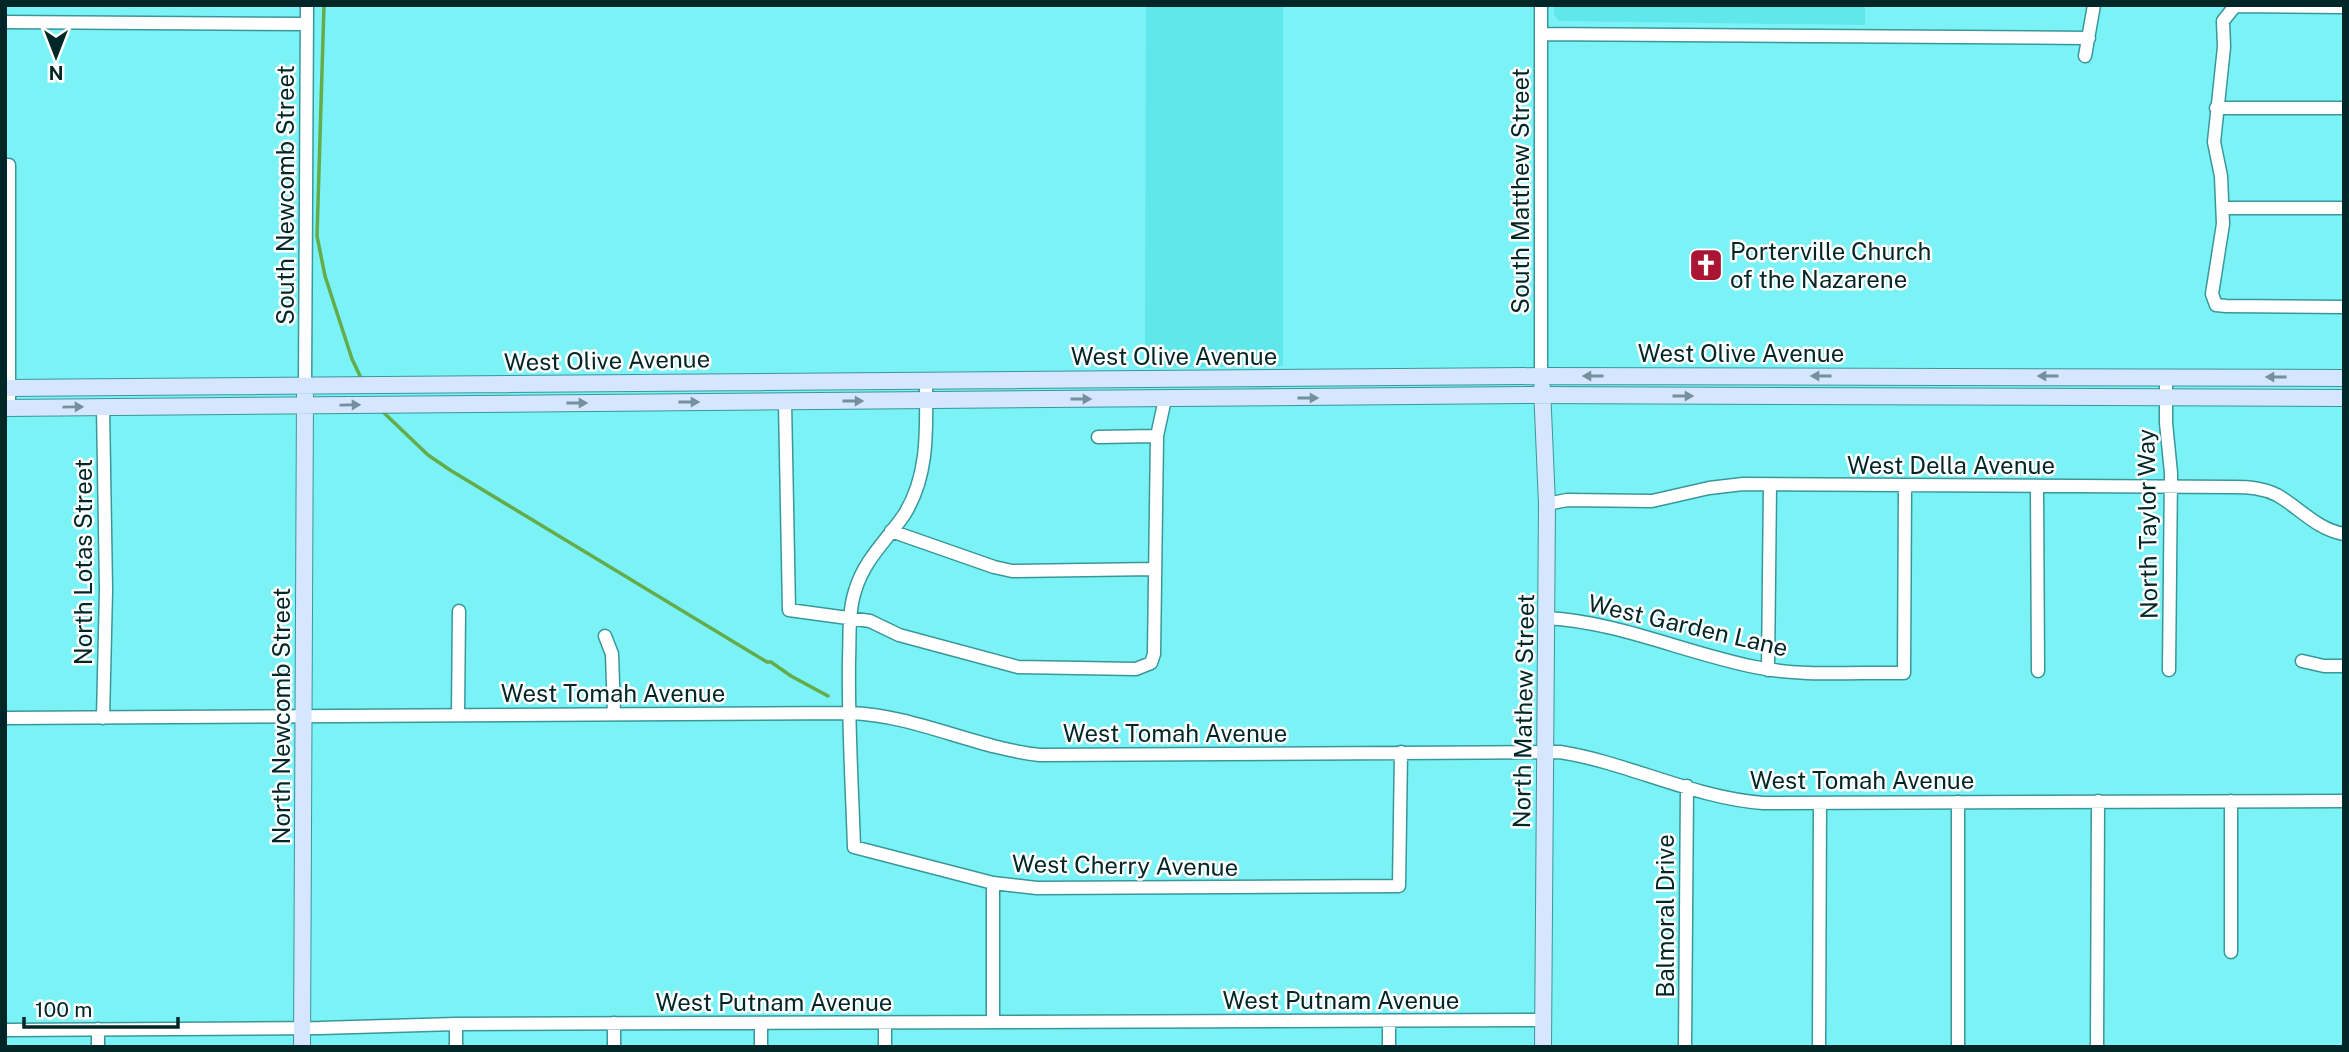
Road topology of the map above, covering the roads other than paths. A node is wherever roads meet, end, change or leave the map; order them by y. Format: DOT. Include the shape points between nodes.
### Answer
graph roads {
  1 [pos="307,5"];
  2 [pos="1541,5"];
  3 [pos="2094,5"];
  4 [pos="2344,7"];
  5 [pos="5,22"];
  6 [pos="307,24"];
  7 [pos="1541,34"];
  8 [pos="2089,38"];
  9 [pos="2085,56"];
  10 [pos="2216,108"];
  11 [pos="2344,108"];
  12 [pos="7,164"];
  13 [pos="2223,208"];
  14 [pos="2344,208"];
  15 [pos="2344,307"];
  16 [pos="1541,376"];
  17 [pos="2166,377"];
  18 [pos="2344,377"];
  19 [pos="926,380"];
  20 [pos="305,386"];
  21 [pos="7,388"];
  22 [pos="1542,395"];
  23 [pos="2166,397"];
  24 [pos="2344,398"];
  25 [pos="1165,399"];
  26 [pos="926,401"];
  27 [pos="785,402"];
  28 [pos="305,405"];
  29 [pos="103,407"];
  30 [pos="7,408"];
  31 [pos="1157,436"];
  32 [pos="1098,437"];
  33 [pos="1770,485"];
  34 [pos="1905,485"];
  35 [pos="2037,486"];
  36 [pos="2171,486"];
  37 [pos="1547,504"];
  38 [pos="891,531"];
  39 [pos="2344,534"];
  40 [pos="1154,569"];
  41 [pos="459,611"];
  42 [pos="850,617"];
  43 [pos="1547,618"];
  44 [pos="605,636"];
  45 [pos="2302,661"];
  46 [pos="2344,666"];
  47 [pos="1768,670"];
  48 [pos="2169,670"];
  49 [pos="2038,671"];
  50 [pos="850,713"];
  51 [pos="614,714"];
  52 [pos="458,715"];
  53 [pos="304,716"];
  54 [pos="5,718"];
  55 [pos="103,718"];
  56 [pos="1544,751"];
  57 [pos="1401,752"];
  58 [pos="1687,786"];
  59 [pos="2098,801"];
  60 [pos="2231,801"];
  61 [pos="2344,801"];
  62 [pos="1958,802"];
  63 [pos="1820,803"];
  64 [pos="993,883"];
  65 [pos="2231,952"];
  66 [pos="1543,1020"];
  67 [pos="1389,1021"];
  68 [pos="993,1022"];
  69 [pos="614,1023"];
  70 [pos="761,1023"];
  71 [pos="885,1023"];
  72 [pos="456,1024"];
  73 [pos="302,1028"];
  74 [pos="98,1029"];
  75 [pos="5,1030"];
  76 [pos="98,1047"];
  77 [pos="302,1047"];
  78 [pos="456,1047"];
  79 [pos="614,1047"];
  80 [pos="761,1047"];
  81 [pos="885,1047"];
  82 [pos="1389,1047"];
  83 [pos="1543,1047"];
  84 [pos="1685,1047"];
  85 [pos="1819,1047"];
  86 [pos="1958,1047"];
  87 [pos="2097,1047"];
  1 -- 6 [label="street, South Newcomb Street"];
  2 -- 7 [label="street, South Matthew Street"];
  3 -- 8 [label="street"];
  4 -- 10 [label="street" via="2235,6 2223,21"];
  5 -- 6 [label="street"];
  6 -- 20 [label="street, South Newcomb Street"];
  7 -- 8 [label="street"];
  7 -- 16 [label="street, South Matthew Street"];
  8 -- 9 [label="street"];
  10 -- 11 [label="street"];
  10 -- 13 [label="street" via="2214,142"];
  12 -- 21 [label="street"];
  13 -- 14 [label="street"];
  13 -- 15 [label="street" via="2212,284 2216,305"];
  17 -- 16 [label="main road, West Olive Avenue, one-way"];
  16 -- 19 [label="main road, West Olive Avenue"];
  16 -- 22 [label="main road, North Mathew Street"];
  18 -- 17 [label="main road, West Olive Avenue, one-way"];
  17 -- 23 [label="street, North Taylor Way"];
  19 -- 20 [label="main road, West Olive Avenue"];
  19 -- 26 [label="street"];
  20 -- 21 [label="main road, West Olive Avenue"];
  20 -- 28 [label="main road, North Newcomb Street"];
  21 -- 30 [label="street"];
  22 -- 23 [label="main road, West Olive Avenue, one-way"];
  25 -- 22 [label="main road, West Olive Avenue, one-way"];
  22 -- 37 [label="main road, North Mathew Street"];
  23 -- 24 [label="main road, West Olive Avenue"];
  23 -- 36 [label="street, North Taylor Way"];
  26 -- 25 [label="main road, West Olive Avenue, one-way"];
  25 -- 31 [label="street"];
  27 -- 26 [label="main road, West Olive Avenue, one-way"];
  26 -- 38 [label="street" via="922,473 910,504"];
  28 -- 27 [label="main road, West Olive Avenue, one-way"];
  27 -- 42 [label="street" via="789,610"];
  28 -- 29 [label="main road, West Olive Avenue"];
  28 -- 53 [label="main road, North Newcomb Street"];
  30 -- 29 [label="main road, West Olive Avenue, one-way"];
  29 -- 55 [label="street, North Lotas Street"];
  31 -- 32 [label="street"];
  31 -- 40 [label="street"];
  33 -- 34 [label="street, West Della Avenue"];
  33 -- 37 [label="street, West Della Avenue" via="1709,488 1652,501 1567,499"];
  33 -- 47 [label="street"];
  34 -- 35 [label="street, West Della Avenue"];
  34 -- 47 [label="street, West Garden Lane" via="1904,673"];
  35 -- 36 [label="street, West Della Avenue"];
  35 -- 49 [label="street"];
  36 -- 39 [label="street, West Della Avenue" via="2259,489 2284,500 2316,524"];
  36 -- 48 [label="street, North Taylor Way"];
  37 -- 43 [label="main road, North Mathew Street"];
  38 -- 40 [label="street" via="1012,570"];
  38 -- 42 [label="street" via="861,574"];
  40 -- 42 [label="street" via="1154,654 1151,663 1136,669 1018,667"];
  41 -- 52 [label="street"];
  42 -- 50 [label="street"];
  43 -- 47 [label="street, West Garden Lane" via="1596,623"];
  43 -- 56 [label="main road, North Mathew Street"];
  44 -- 51 [label="street" via="612,654"];
  45 -- 46 [label="street"];
  50 -- 51 [label="street, West Tomah Avenue"];
  50 -- 57 [label="street, West Tomah Avenue" via="893,718 1040,755"];
  50 -- 64 [label="street, West Cherry Avenue" via="854,847"];
  51 -- 52 [label="street, West Tomah Avenue"];
  52 -- 53 [label="street, West Tomah Avenue"];
  53 -- 55 [label="street, West Tomah Avenue"];
  53 -- 73 [label="main road, North Newcomb Street"];
  54 -- 55 [label="street, West Tomah Avenue"];
  56 -- 57 [label="street, West Tomah Avenue"];
  56 -- 58 [label="street, West Tomah Avenue" via="1586,757"];
  56 -- 66 [label="main road, North Mathew Street"];
  57 -- 64 [label="street, West Cherry Avenue" via="1399,886 1051,889"];
  58 -- 63 [label="street, West Tomah Avenue" via="1750,802"];
  58 -- 84 [label="street, Balmoral Drive"];
  59 -- 60 [label="street, West Tomah Avenue"];
  59 -- 62 [label="street, West Tomah Avenue"];
  59 -- 87 [label="street"];
  60 -- 61 [label="street, West Tomah Avenue"];
  60 -- 65 [label="street"];
  62 -- 63 [label="street, West Tomah Avenue"];
  62 -- 86 [label="street"];
  63 -- 85 [label="street"];
  64 -- 68 [label="street"];
  66 -- 67 [label="street, West Putnam Avenue"];
  66 -- 83 [label="main road, North Mathew Street"];
  67 -- 68 [label="street, West Putnam Avenue"];
  67 -- 82 [label="street"];
  68 -- 71 [label="street, West Putnam Avenue"];
  69 -- 70 [label="street, West Putnam Avenue"];
  69 -- 72 [label="street, West Putnam Avenue"];
  69 -- 79 [label="street"];
  70 -- 71 [label="street, West Putnam Avenue"];
  70 -- 80 [label="street"];
  71 -- 81 [label="street"];
  72 -- 73 [label="street, West Putnam Avenue"];
  72 -- 78 [label="street"];
  73 -- 74 [label="street, West Putnam Avenue"];
  73 -- 77 [label="main road, North Newcomb Street"];
  74 -- 75 [label="street, West Putnam Avenue"];
  74 -- 76 [label="street"];
}
